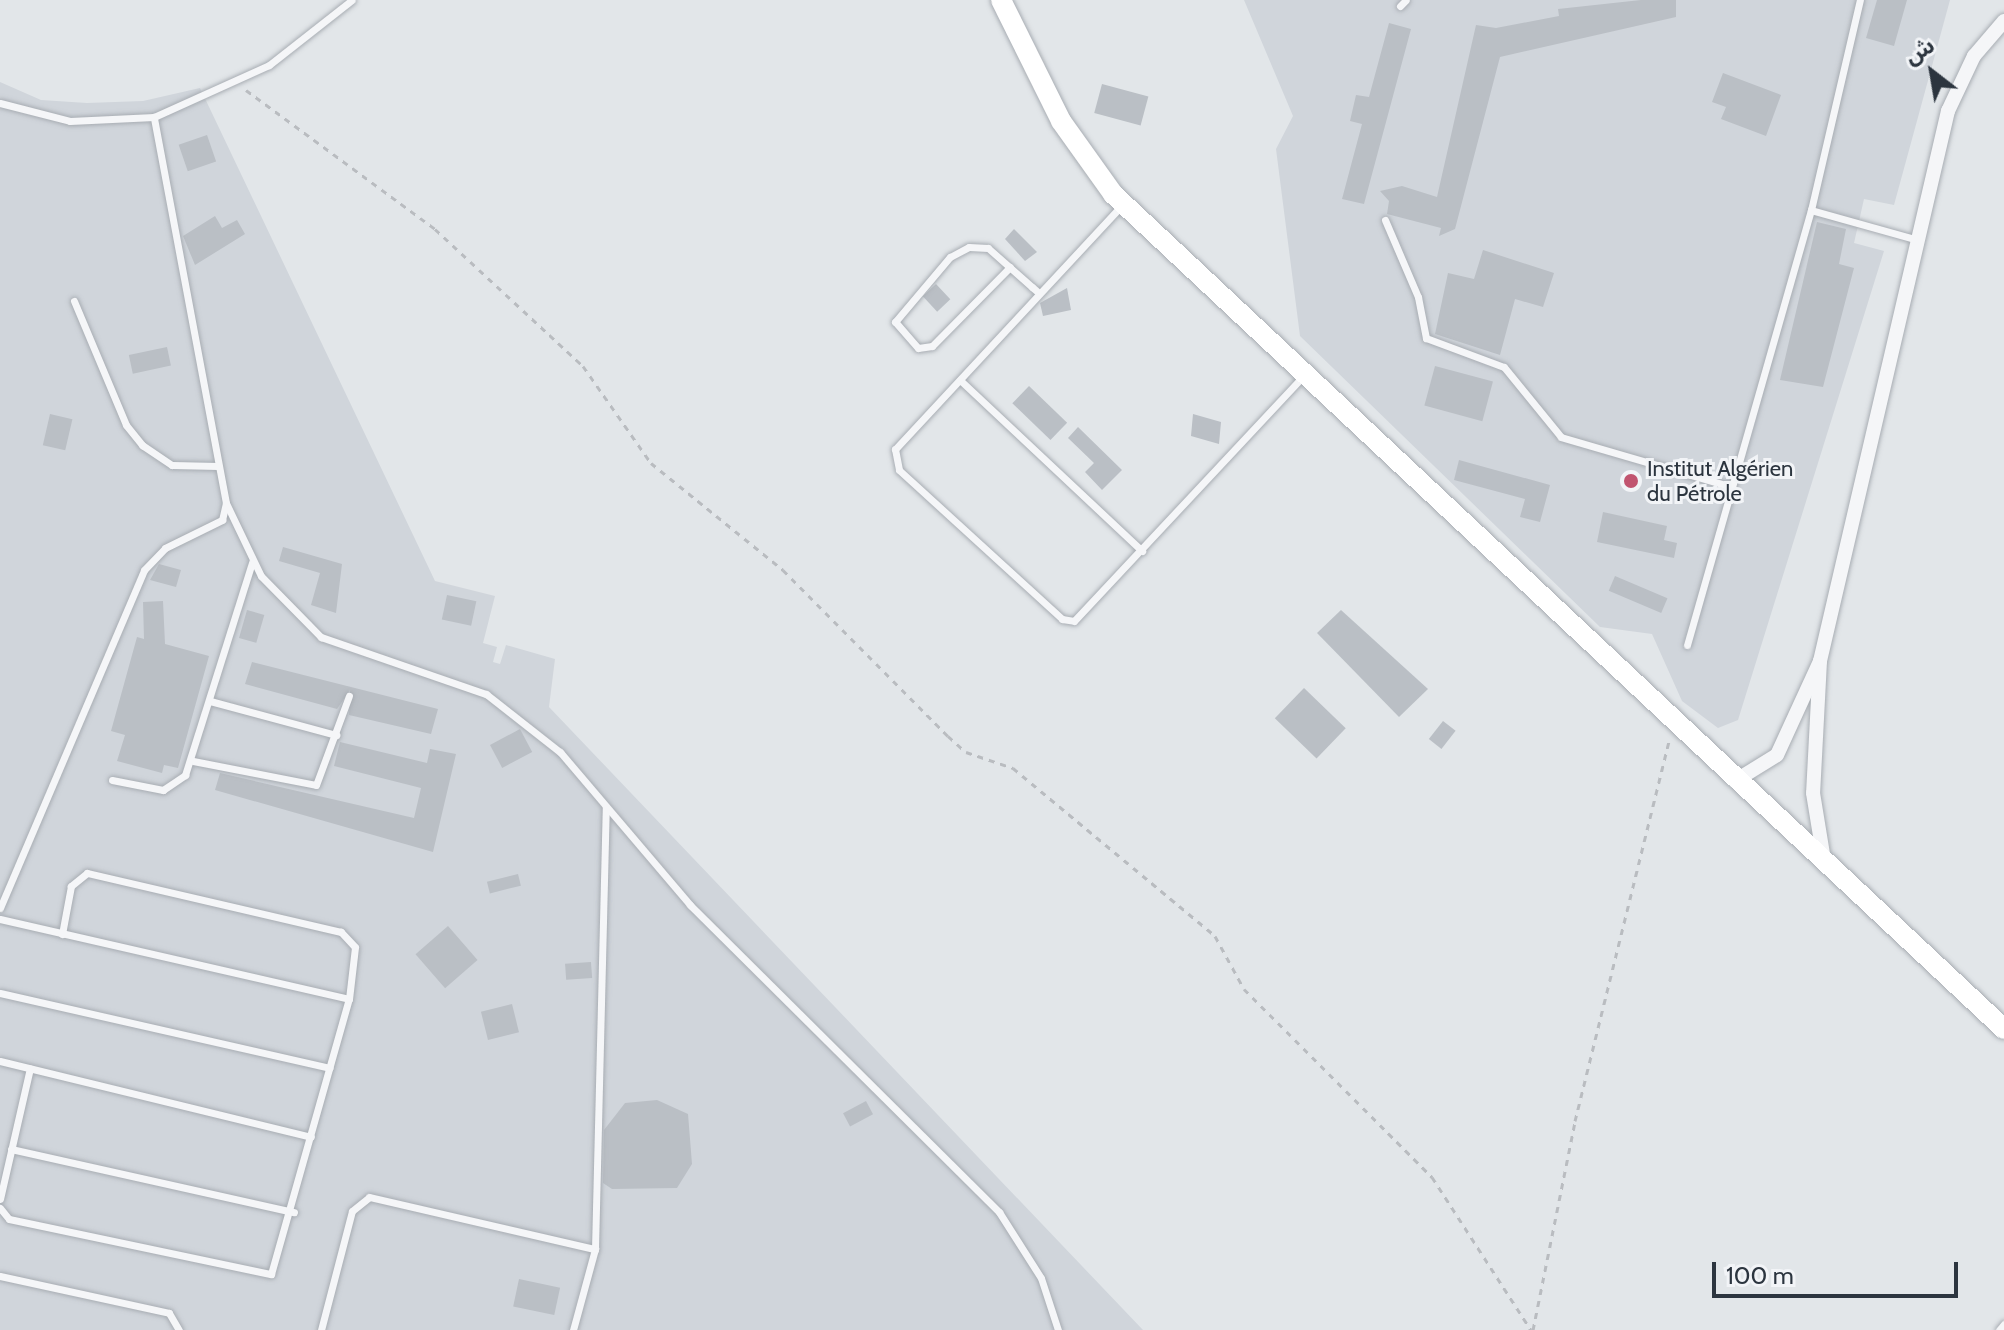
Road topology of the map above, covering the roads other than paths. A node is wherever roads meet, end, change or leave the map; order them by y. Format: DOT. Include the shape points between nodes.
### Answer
graph roads {
  1 [pos="352,0"];
  2 [pos="1001,0"];
  3 [pos="1860,0"];
  4 [pos="2004,21"];
  5 [pos="0,103"];
  6 [pos="154,117"];
  7 [pos="1123,204"];
  8 [pos="1811,210"];
  9 [pos="1385,220"];
  10 [pos="1918,240"];
  11 [pos="1010,267"];
  12 [pos="1039,293"];
  13 [pos="74,301"];
  14 [pos="1302,377"];
  15 [pos="960,380"];
  16 [pos="218,466"];
  17 [pos="1732,487"];
  18 [pos="226,503"];
  19 [pos="1142,551"];
  20 [pos="252,562"];
  21 [pos="1687,645"];
  22 [pos="1820,661"];
  23 [pos="349,696"];
  24 [pos="210,701"];
  25 [pos="336,735"];
  26 [pos="193,761"];
  27 [pos="112,780"];
  28 [pos="1735,781"];
  29 [pos="606,807"];
  30 [pos="1825,864"];
  31 [pos="0,908"];
  32 [pos="0,919"];
  33 [pos="62,934"];
  34 [pos="0,993"];
  35 [pos="349,999"];
  36 [pos="2004,1029"];
  37 [pos="0,1061"];
  38 [pos="30,1068"];
  39 [pos="330,1068"];
  40 [pos="311,1137"];
  41 [pos="11,1149"];
  42 [pos="0,1199"];
  43 [pos="0,1208"];
  44 [pos="294,1212"];
  45 [pos="595,1249"];
  46 [pos="0,1276"];
  47 [pos="2004,1324"];
  48 [pos="179,1330"];
  49 [pos="321,1330"];
  50 [pos="573,1330"];
  51 [pos="1058,1330"];
  52 [pos="1999,1330"];
  1 -- 6 [label="lane" via="237,83"];
  2 -- 7 [label="main road" via="1075,145"];
  3 -- 8 [label="lane"];
  4 -- 10 [label="street" via="1959,81"];
  5 -- 6 [label="lane" via="70,121"];
  6 -- 16 [label="lane"];
  7 -- 12 [label="lane"];
  7 -- 14 [label="main road"];
  8 -- 10 [label="lane"];
  8 -- 17 [label="lane"];
  9 -- 17 [label="lane" via="1418,297 1426,338 1504,367 1561,437"];
  10 -- 22 [label="street"];
  11 -- 11 [label="lane" via="932,346 918,348 895,322 957,252 988,248"];
  11 -- 12 [label="lane"];
  12 -- 15 [label="lane"];
  13 -- 16 [label="lane" via="126,425 142,445 172,465"];
  14 -- 19 [label="lane"];
  14 -- 28 [label="main road"];
  15 -- 19 [label="lane"];
  15 -- 19 [label="lane" via="895,449 899,470 1068,622"];
  16 -- 18 [label="lane"];
  17 -- 21 [label="lane"];
  18 -- 20 [label="lane"];
  18 -- 31 [label="lane" via="215,525 165,548 144,570"];
  20 -- 24 [label="lane"];
  20 -- 29 [label="lane" via="321,637 353,654 458,682 515,711"];
  22 -- 28 [label="street" via="1777,755"];
  22 -- 30 [label="street" via="1813,793"];
  23 -- 25 [label="lane"];
  24 -- 25 [label="lane"];
  24 -- 26 [label="lane"];
  25 -- 26 [label="lane" via="316,785"];
  26 -- 27 [label="lane" via="181,781 163,790"];
  28 -- 30 [label="main road"];
  29 -- 45 [label="lane"];
  29 -- 51 [label="lane" via="690,905 999,1212 1041,1278"];
  30 -- 36 [label="main road"];
  32 -- 33 [label="lane"];
  33 -- 35 [label="lane"];
  33 -- 35 [label="lane" via="71,886 87,873 341,932 355,947"];
  34 -- 39 [label="lane"];
  35 -- 39 [label="lane"];
  37 -- 38 [label="lane"];
  38 -- 40 [label="lane"];
  38 -- 41 [label="lane"];
  39 -- 40 [label="lane"];
  40 -- 44 [label="lane"];
  41 -- 42 [label="lane"];
  41 -- 44 [label="lane"];
  43 -- 44 [label="lane" via="9,1219 265,1276 279,1266"];
  45 -- 49 [label="lane" via="369,1197 352,1211"];
  45 -- 50 [label="lane"];
  46 -- 48 [label="lane" via="169,1313"];
  47 -- 52 [label="lane"];
}
